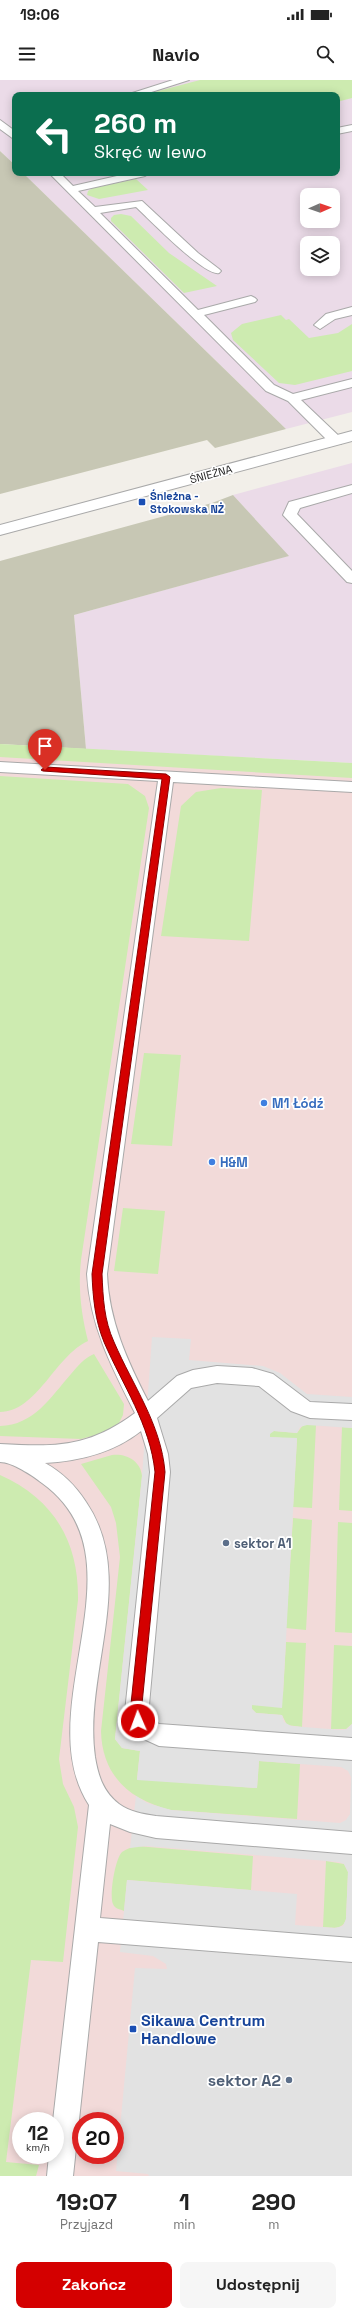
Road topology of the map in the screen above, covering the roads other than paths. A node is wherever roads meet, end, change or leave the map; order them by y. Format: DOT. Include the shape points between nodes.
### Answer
graph roads {
  1 [pos="184,80"];
  2 [pos="142,92"];
  3 [pos="12,119"];
  4 [pos="0,122"];
  5 [pos="352,128"];
  6 [pos="340,130"];
  7 [pos="12,134"];
  8 [pos="57,176"];
  9 [pos="131,176"];
  10 [pos="72,189"];
  11 [pos="91,211"];
  12 [pos="215,271"];
  13 [pos="251,300"];
  14 [pos="351,308"];
  15 [pos="195,314"];
  16 [pos="320,325"];
  17 [pos="352,383"];
  18 [pos="292,398"];
  19 [pos="352,436"];
  20 [pos="336,441"];
  21 [pos="352,489"];
  22 [pos="0,530"];
  23 [pos="352,579"];
  24 [pos="0,767"];
  25 [pos="166,777"];
  26 [pos="352,787"];
  27 [pos="352,1412"];
  28 [pos="146,1416"];
  29 [pos="0,1454"];
  30 [pos="352,1749"];
  31 [pos="101,1803"];
  32 [pos="352,1843"];
  33 [pos="87,1929"];
  34 [pos="352,1950"];
  35 [pos="60,2176"];
  1 -- 2 [label="lane"];
  3 -- 4 [label="lane"];
  4 -- 7 [label="lane"];
  5 -- 6 [label="lane"];
  8 -- 10 [label="lane"];
  9 -- 10 [label="lane"];
  10 -- 11 [label="lane"];
  11 -- 12 [label="lane" via="138,203"];
  11 -- 15 [label="lane"];
  13 -- 15 [label="lane"];
  14 -- 16 [label="lane" via="332,316"];
  15 -- 18 [label="lane" via="270,388"];
  17 -- 18 [label="lane"];
  18 -- 20 [label="lane"];
  19 -- 20 [label="street, ŚNIEŻNA"];
  20 -- 22 [label="street, ŚNIEŻNA"];
  21 -- 23 [label="lane" via="294,505 290,515"];
  24 -- 25 [label="lane"];
  25 -- 26 [label="lane"];
  25 -- 28 [label="lane" via="97,1274 98,1305 109,1342"];
  27 -- 28 [label="lane" via="308,1409 300,1406 270,1382 256,1376 212,1373 191,1377 181,1382"];
  28 -- 29 [label="lane" via="127,1432 90,1449 67,1454"];
  28 -- 30 [label="lane" via="158,1454 160,1472 137,1704 138,1721 143,1728 159,1735"];
  29 -- 31 [label="lane" via="31,1465 60,1484 74,1498 94,1537 99,1579 80,1743 88,1779"];
  31 -- 32 [label="lane" via="126,1820 156,1827"];
  31 -- 33 [label="lane"];
  33 -- 34 [label="lane"];
  33 -- 35 [label="lane"];
}
